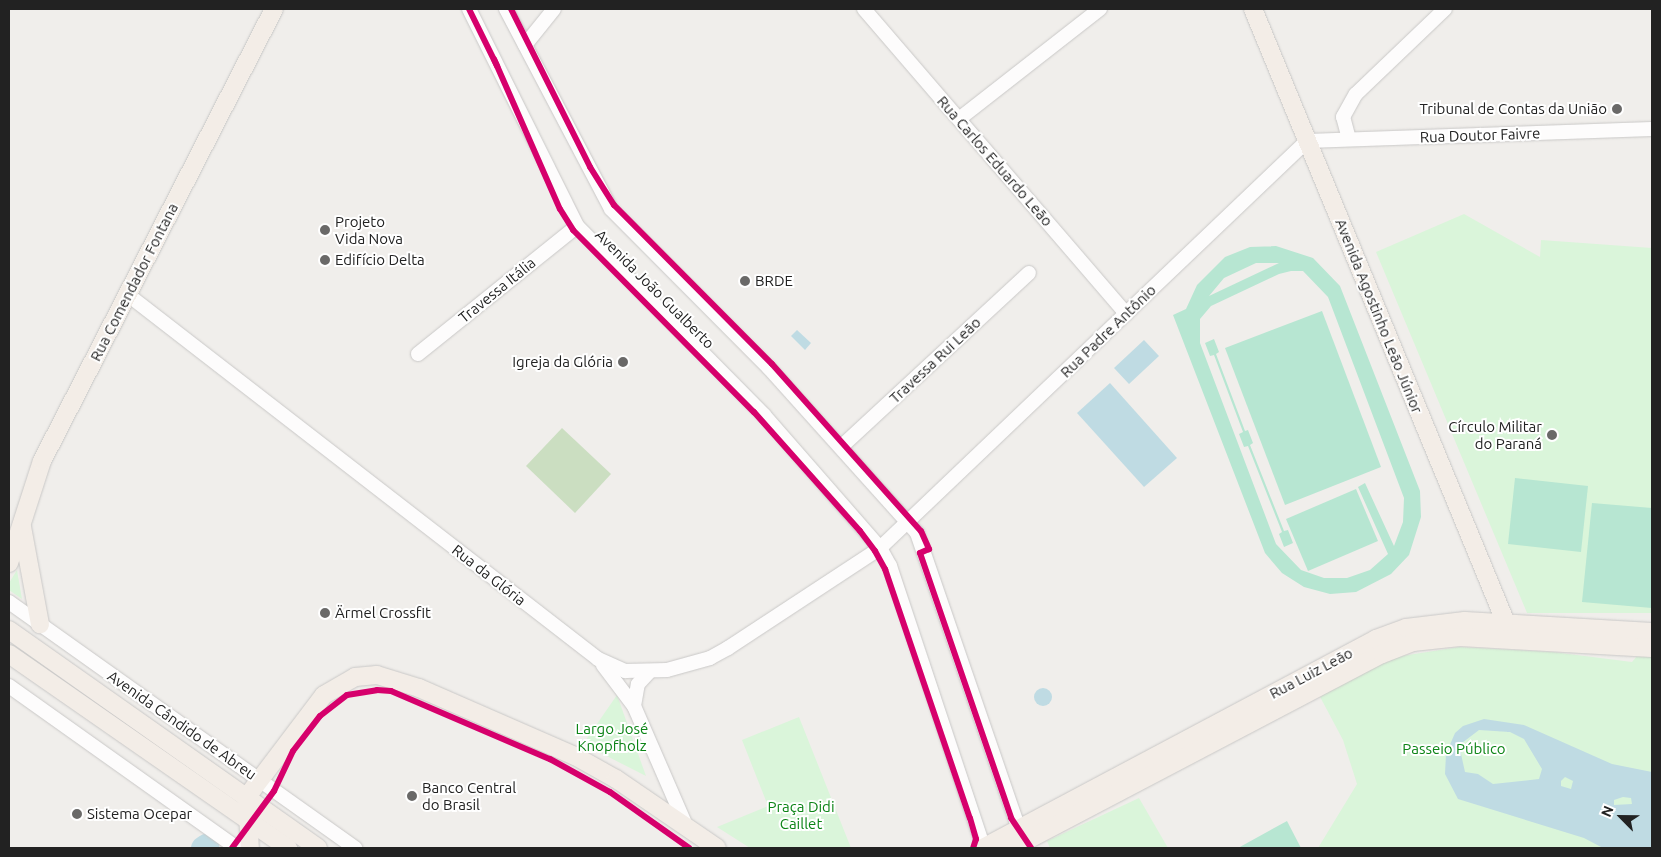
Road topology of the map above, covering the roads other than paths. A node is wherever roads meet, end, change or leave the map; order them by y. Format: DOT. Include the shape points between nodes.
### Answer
graph roads {
  1 [pos="274,9"];
  2 [pos="469,9"];
  3 [pos="506,9"];
  4 [pos="554,9"];
  5 [pos="864,9"];
  6 [pos="1100,9"];
  7 [pos="1253,9"];
  8 [pos="1445,9"];
  9 [pos="525,45"];
  10 [pos="959,119"];
  11 [pos="1652,129"];
  12 [pos="1348,139"];
  13 [pos="1307,141"];
  14 [pos="577,226"];
  15 [pos="1029,273"];
  16 [pos="127,294"];
  17 [pos="1126,314"];
  18 [pos="418,354"];
  19 [pos="841,446"];
  20 [pos="908,522"];
  21 [pos="21,524"];
  22 [pos="880,548"];
  23 [pos="9,563"];
  24 [pos="9,602"];
  25 [pos="1506,623"];
  26 [pos="40,624"];
  27 [pos="9,630"];
  28 [pos="1652,632"];
  29 [pos="1652,648"];
  30 [pos="9,654"];
  31 [pos="598,659"];
  32 [pos="648,672"];
  33 [pos="9,686"];
  34 [pos="634,706"];
  35 [pos="259,780"];
  36 [pos="246,798"];
  37 [pos="248,821"];
  38 [pos="687,828"];
  39 [pos="1019,829"];
  40 [pos="1006,844"];
  41 [pos="238,848"];
  42 [pos="250,848"];
  43 [pos="288,848"];
  44 [pos="318,848"];
  45 [pos="355,848"];
  46 [pos="717,848"];
  47 [pos="984,848"];
  1 -- 16 [label="main road, Rua Comendador Fontana"];
  2 -- 14 [label="street, Avenida João Gualberto"];
  3 -- 9 [label="street, Avenida João Gualberto"];
  4 -- 9 [label="street"];
  5 -- 10 [label="street, Rua Carlos Eduardo Leão"];
  6 -- 10 [label="street"];
  7 -- 13 [label="main road, Avenida Agostinho Leão Júnior"];
  8 -- 12 [label="street" via="1356,94 1343,117"];
  9 -- 19 [label="street, Avenida João Gualberto" via="611,209 769,368"];
  10 -- 17 [label="street, Rua Carlos Eduardo Leão"];
  11 -- 12 [label="street, Rua Doutor Faivre"];
  12 -- 13 [label="street, Rua Doutor Faivre"];
  13 -- 17 [label="street, Rua Padre Antônio"];
  13 -- 25 [label="main road, Avenida Agostinho Leão Júnior"];
  14 -- 18 [label="street, Travessa Itália"];
  14 -- 22 [label="street, Avenida João Gualberto" via="764,415"];
  15 -- 19 [label="street, Travessa Rui Leão"];
  16 -- 21 [label="main road, Rua Comendador Fontana" via="42,461"];
  16 -- 31 [label="street, Rua da Glória"];
  17 -- 20 [label="street, Rua Padre Antônio"];
  19 -- 20 [label="street, Avenida João Gualberto"];
  20 -- 22 [label="street, Rua Padre Antônio"];
  20 -- 39 [label="street, Avenida João Gualberto" via="926,551"];
  21 -- 23 [label="main road, Rua Comendador Fontana"];
  21 -- 26 [label="main road"];
  22 -- 32 [label="street, Rua da Glória" via="710,658"];
  22 -- 47 [label="street, Avenida João Gualberto" via="893,575"];
  24 -- 26 [label="street, Avenida Cândido de Abreu"];
  25 -- 28 [label="main road, Rua Luiz Leão"];
  25 -- 39 [label="main road, Rua Luiz Leão" via="1424,624 1376,639"];
  26 -- 35 [label="street, Avenida Cândido de Abreu"];
  27 -- 36 [label="main road, Avenida Cândido de Abreu"];
  29 -- 40 [label="main road, Rua Luiz Leão" via="1460,637 1413,642 1382,654"];
  30 -- 37 [label="main road"];
  31 -- 32 [label="street, Rua da Glória" via="625,671"];
  31 -- 34 [label="street" via="623,687"];
  32 -- 34 [label="street" via="638,684"];
  33 -- 41 [label="street"];
  34 -- 38 [label="street"];
  35 -- 36 [label="main road"];
  35 -- 38 [label="main road" via="324,695 356,677 378,675 419,688 575,756"];
  35 -- 45 [label="street, Avenida Cândido de Abreu"];
  36 -- 37 [label="main road"];
  36 -- 44 [label="main road, Avenida Cândido de Abreu"];
  37 -- 42 [label="main road"];
  37 -- 43 [label="main road"];
  38 -- 46 [label="main road"];
  39 -- 40 [label="main road, Rua Luiz Leão"];
  40 -- 47 [label="main road"];
}
